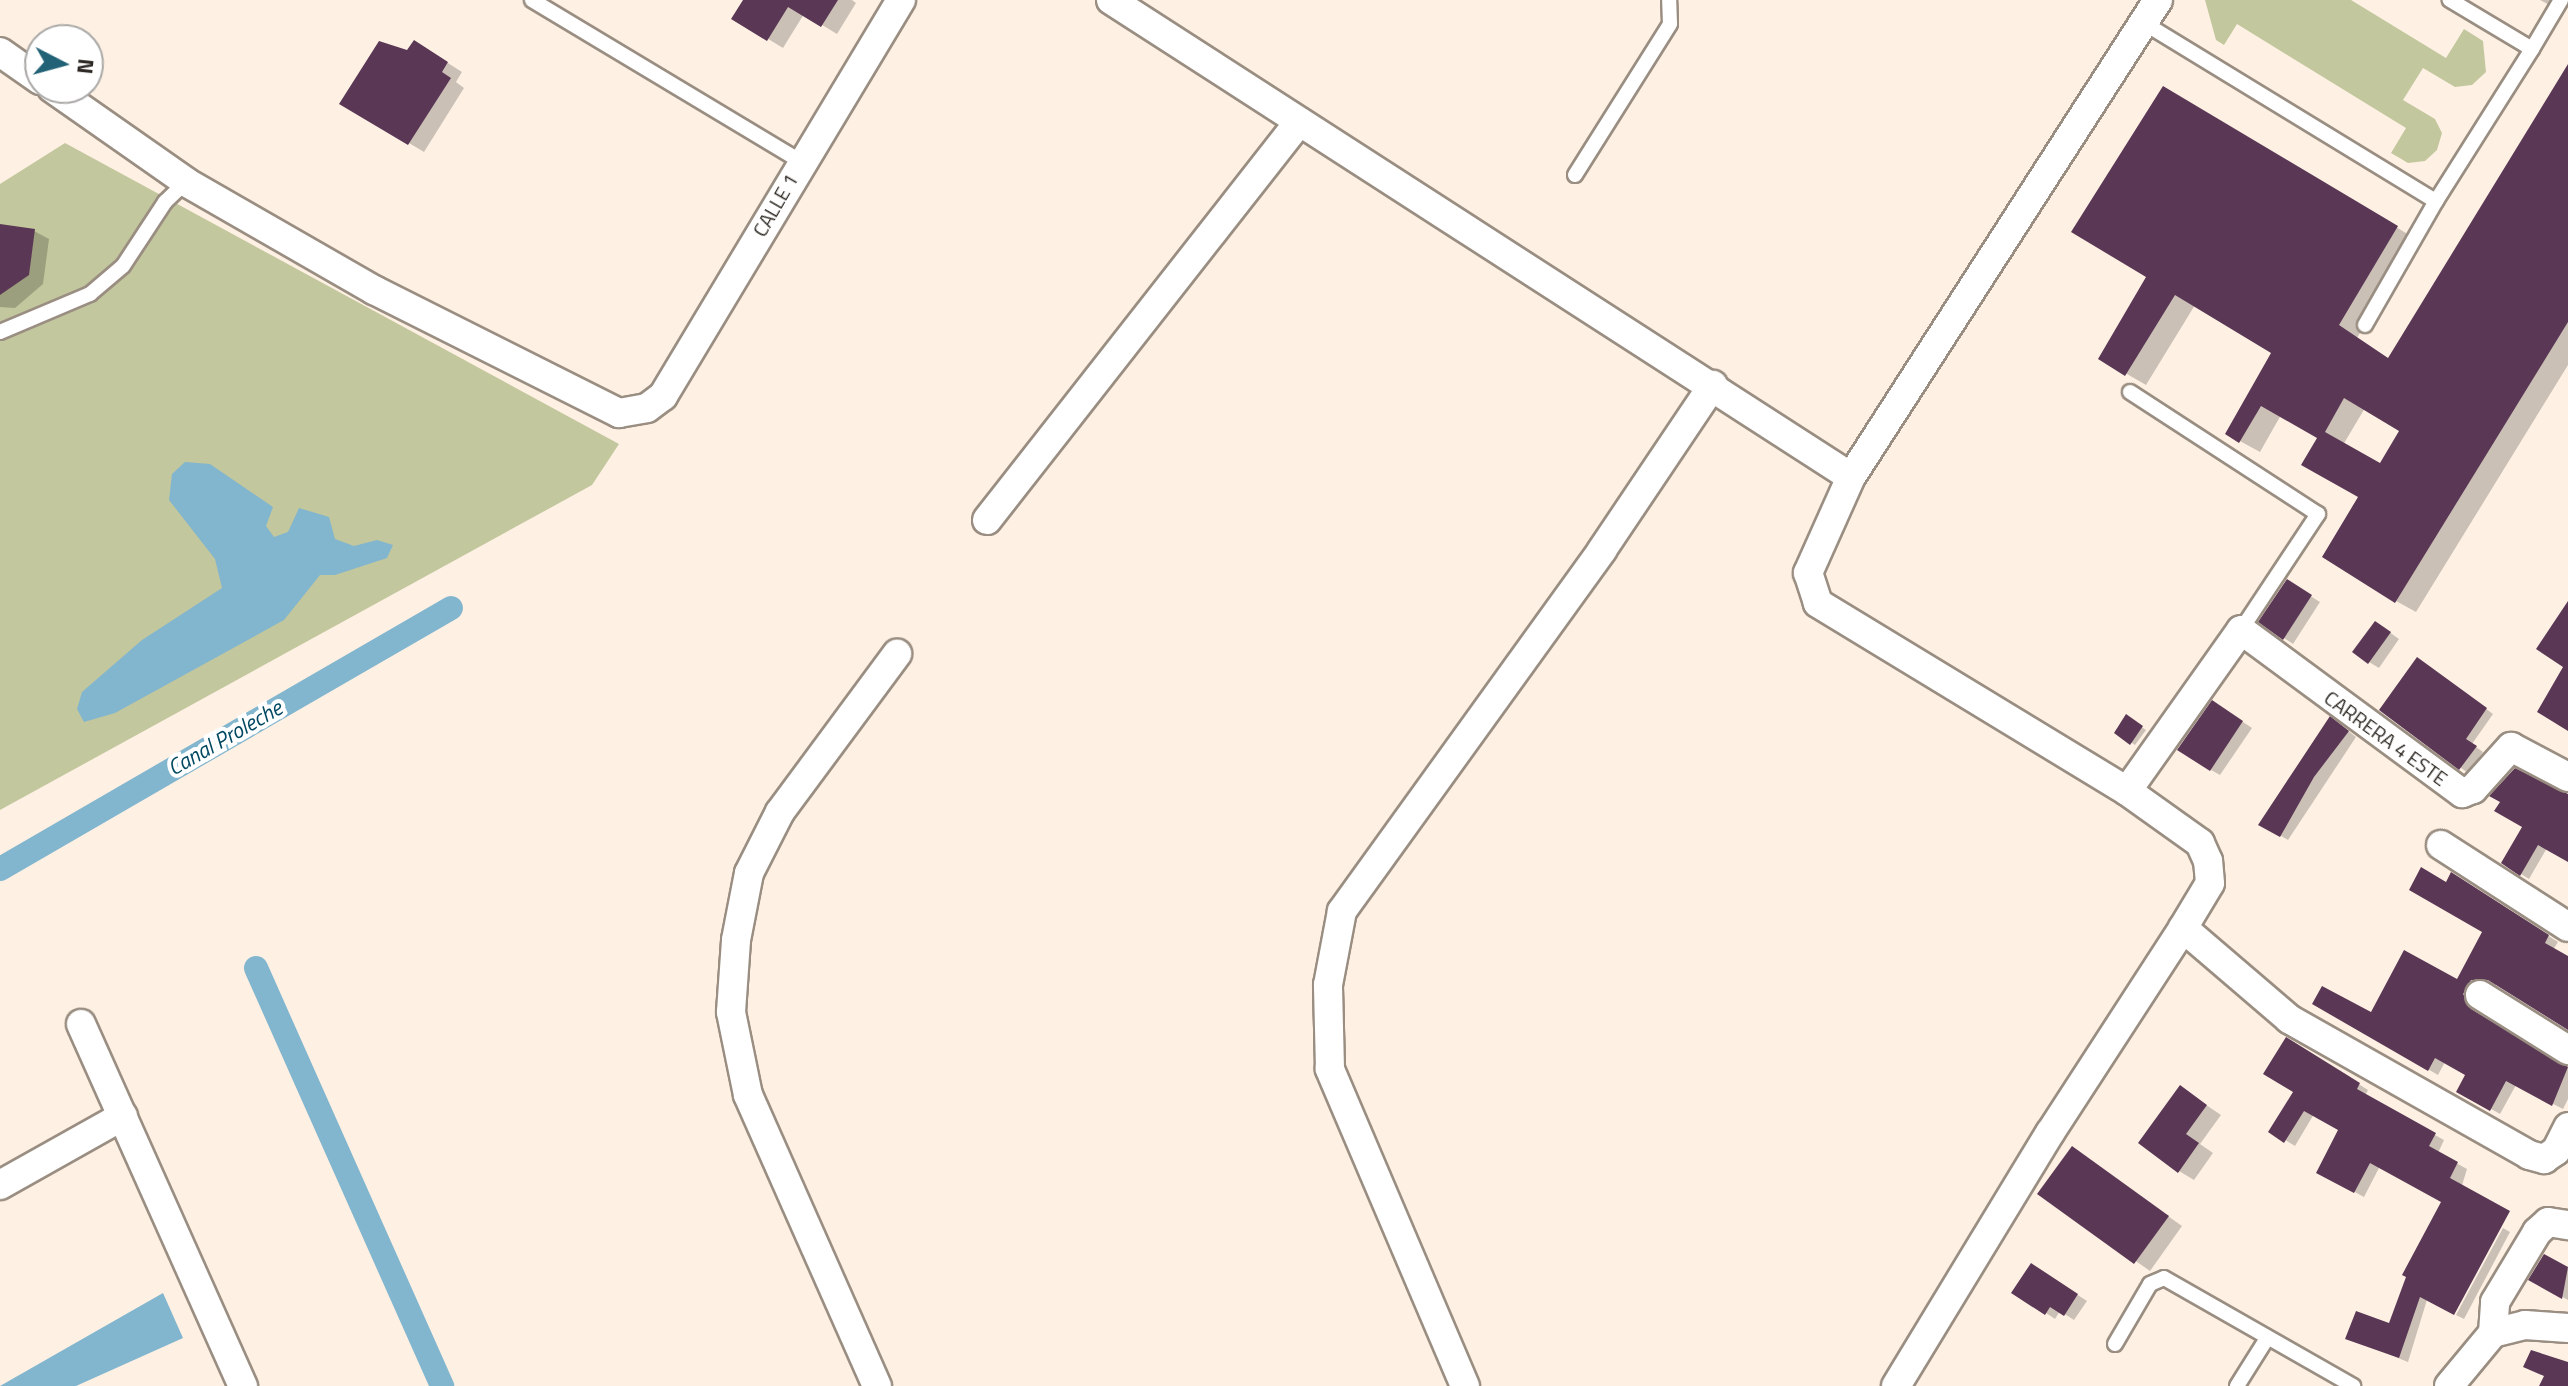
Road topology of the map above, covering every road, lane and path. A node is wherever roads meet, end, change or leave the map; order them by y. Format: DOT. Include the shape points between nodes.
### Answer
graph roads {
  1 [pos="532,0"];
  2 [pos="901,0"];
  3 [pos="1111,0"];
  4 [pos="1669,0"];
  5 [pos="2450,0"];
  6 [pos="2561,0"];
  7 [pos="2151,11"];
  8 [pos="2532,49"];
  9 [pos="0,52"];
  10 [pos="24,69"];
  11 [pos="75,104"];
  12 [pos="1299,122"];
  13 [pos="800,161"];
  14 [pos="1575,175"];
  15 [pos="186,182"];
  16 [pos="2436,201"];
  17 [pos="2365,325"];
  18 [pos="0,332"];
  19 [pos="1713,385"];
  20 [pos="2130,392"];
  21 [pos="1851,477"];
  22 [pos="987,520"];
  23 [pos="2241,630"];
  24 [pos="897,654"];
  25 [pos="2568,777"];
  26 [pos="2127,791"];
  27 [pos="2441,845"];
  28 [pos="2568,927"];
  29 [pos="2183,928"];
  30 [pos="2480,995"];
  31 [pos="81,1024"];
  32 [pos="2568,1050"];
  33 [pos="123,1116"];
  34 [pos="2568,1127"];
  35 [pos="0,1185"];
  36 [pos="2568,1225"];
  37 [pos="2568,1328"];
  38 [pos="2493,1333"];
  39 [pos="2266,1340"];
  40 [pos="2115,1344"];
  41 [pos="243,1386"];
  42 [pos="877,1386"];
  43 [pos="1465,1386"];
  44 [pos="1896,1386"];
  45 [pos="2237,1386"];
  46 [pos="2353,1386"];
  47 [pos="2449,1386"];
  1 -- 13 [label="lane"];
  2 -- 13 [label="street, CALLE 1"];
  3 -- 12 [label="street"];
  4 -- 14 [label="lane" via="1670,24"];
  5 -- 8 [label="lane"];
  6 -- 8 [label="lane"];
  7 -- 16 [label="lane"];
  7 -- 21 [label="street"];
  8 -- 16 [label="lane"];
  9 -- 10 [label="street"];
  11 -- 15 [label="street"];
  12 -- 19 [label="street"];
  12 -- 22 [label="street"];
  13 -- 15 [label="street, CALLE 1" via="663,396 647,408 619,413 374,290"];
  15 -- 18 [label="lane" via="165,202 123,266 90,294"];
  16 -- 17 [label="lane"];
  19 -- 21 [label="street"];
  19 -- 43 [label="street" via="1602,550 1342,911 1328,985 1330,1069"];
  20 -- 23 [label="lane" via="2318,514"];
  21 -- 26 [label="street" via="1808,573 1818,603"];
  23 -- 25 [label="street, CARRERA 4 ESTE" via="2462,793 2473,789 2511,747"];
  23 -- 26 [label="street"];
  24 -- 42 [label="street" via="780,812 749,873 736,940 731,1012 748,1095"];
  26 -- 29 [label="street" via="2200,843 2208,861 2210,883"];
  27 -- 28 [label="street"];
  29 -- 34 [label="street" via="2289,1019 2529,1155 2544,1159 2556,1151"];
  29 -- 44 [label="street"];
  30 -- 32 [label="street"];
  31 -- 33 [label="street"];
  33 -- 35 [label="street"];
  33 -- 41 [label="street"];
  36 -- 38 [label="street" via="2548,1222 2537,1232 2495,1302"];
  37 -- 38 [label="street" via="2525,1325"];
  38 -- 47 [label="street"];
  39 -- 40 [label="lane" via="2164,1278 2150,1284"];
  39 -- 45 [label="lane"];
  39 -- 46 [label="lane"];
}
